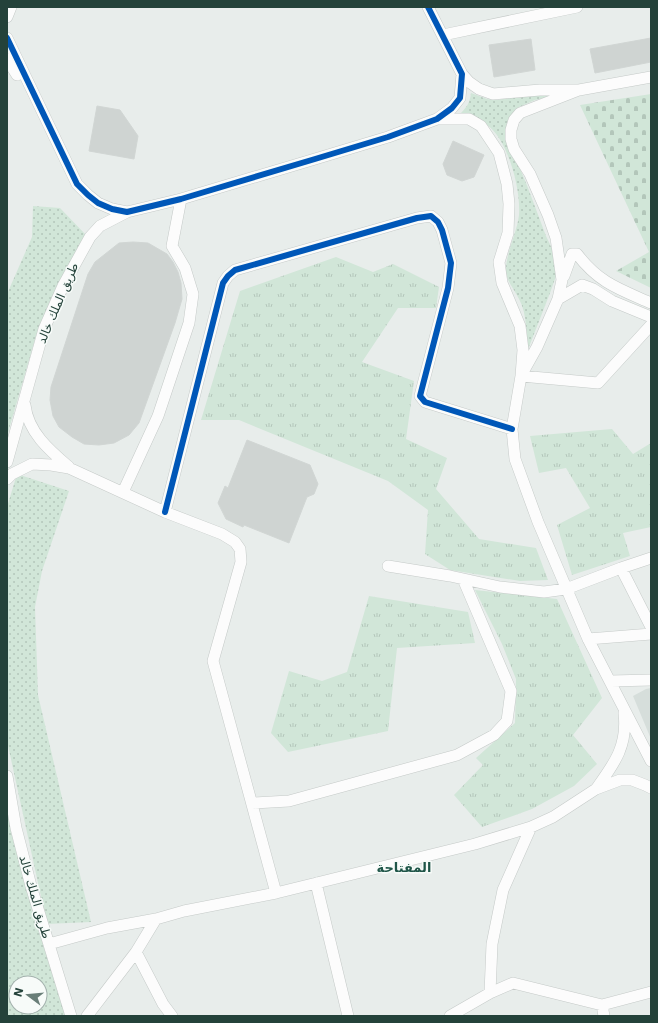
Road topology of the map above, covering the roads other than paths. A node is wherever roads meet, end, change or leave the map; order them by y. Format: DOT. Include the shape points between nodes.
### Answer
graph roads {
  1 [pos="11,7"];
  2 [pos="428,7"];
  3 [pos="577,7"];
  4 [pos="7,17"];
  5 [pos="443,35"];
  6 [pos="7,38"];
  7 [pos="7,59"];
  8 [pos="462,74"];
  9 [pos="651,78"];
  10 [pos="579,90"];
  11 [pos="437,119"];
  12 [pos="49,125"];
  13 [pos="181,199"];
  14 [pos="127,212"];
  15 [pos="562,280"];
  16 [pos="558,300"];
  17 [pos="651,303"];
  18 [pos="651,317"];
  19 [pos="651,325"];
  20 [pos="521,376"];
  21 [pos="30,379"];
  22 [pos="512,429"];
  23 [pos="7,462"];
  24 [pos="69,468"];
  25 [pos="7,479"];
  26 [pos="123,492"];
  27 [pos="165,512"];
  28 [pos="651,558"];
  29 [pos="388,566"];
  30 [pos="621,568"];
  31 [pos="463,579"];
  32 [pos="566,589"];
  33 [pos="651,627"];
  34 [pos="651,634"];
  35 [pos="588,639"];
  36 [pos="651,680"];
  37 [pos="611,681"];
  38 [pos="623,707"];
  39 [pos="651,761"];
  40 [pos="7,776"];
  41 [pos="651,788"];
  42 [pos="596,789"];
  43 [pos="252,803"];
  44 [pos="531,827"];
  45 [pos="316,883"];
  46 [pos="276,893"];
  47 [pos="156,919"];
  48 [pos="49,944"];
  49 [pos="136,952"];
  50 [pos="651,992"];
  51 [pos="490,993"];
  52 [pos="603,1010"];
  53 [pos="71,1016"];
  54 [pos="87,1016"];
  55 [pos="172,1016"];
  56 [pos="348,1016"];
  57 [pos="450,1016"];
  1 -- 4 [label="street"];
  2 -- 5 [label="street"];
  3 -- 5 [label="street"];
  5 -- 8 [label="street"];
  6 -- 12 [label="street"];
  7 -- 12 [label="street"];
  8 -- 10 [label="street" via="479,90 493,94"];
  8 -- 11 [label="street" via="460,98"];
  9 -- 10 [label="street"];
  10 -- 15 [label="street" via="520,112 511,130 514,149 530,174 556,238"];
  11 -- 13 [label="street, طريق الملك خالد" via="388,137"];
  11 -- 20 [label="street" via="469,119 481,126 499,153 509,204 508,234 499,262 502,283 520,326 523,350"];
  12 -- 14 [label="street" via="77,184 98,203"];
  13 -- 14 [label="street, طريق الملك خالد"];
  13 -- 26 [label="street" via="172,246 185,268 193,294 188,323 158,416"];
  14 -- 21 [label="street, طريق الملك خالد" via="100,226 80,252 44,329"];
  15 -- 16 [label="street"];
  15 -- 17 [label="street" via="572,254 577,254 598,277"];
  16 -- 18 [label="street" via="582,286"];
  16 -- 20 [label="street"];
  19 -- 20 [label="street" via="598,383"];
  20 -- 22 [label="street"];
  21 -- 23 [label="street, طريق الملك خالد"];
  21 -- 24 [label="street" via="25,405 27,420 50,451"];
  22 -- 27 [label="street" via="425,402 420,396 448,288 451,263 438,222 431,216 417,218 235,270 228,276 223,283"];
  22 -- 32 [label="street" via="516,459 538,522"];
  24 -- 25 [label="street" via="51,464 32,464"];
  24 -- 26 [label="street"];
  26 -- 27 [label="street"];
  27 -- 43 [label="street" via="222,534 235,542 240,550 241,562 214,661"];
  28 -- 30 [label="street"];
  29 -- 31 [label="street"];
  30 -- 32 [label="street"];
  30 -- 33 [label="street"];
  31 -- 32 [label="street" via="500,587 544,592"];
  31 -- 43 [label="street" via="511,691 507,721 494,735 457,755 289,801"];
  32 -- 35 [label="street"];
  34 -- 35 [label="street"];
  35 -- 37 [label="street"];
  36 -- 37 [label="street"];
  37 -- 38 [label="street"];
  38 -- 39 [label="street"];
  38 -- 42 [label="street" via="623,742 611,768"];
  40 -- 48 [label="street, طريق الملك خالد" via="16,828"];
  41 -- 42 [label="street" via="632,780 620,780"];
  42 -- 44 [label="street"];
  43 -- 46 [label="street"];
  44 -- 45 [label="street" via="475,844"];
  44 -- 51 [label="street" via="503,890 492,944"];
  45 -- 46 [label="street"];
  45 -- 56 [label="street"];
  46 -- 47 [label="street"];
  47 -- 48 [label="street" via="107,928"];
  47 -- 49 [label="street"];
  48 -- 53 [label="street, طريق الملك خالد"];
  49 -- 54 [label="street"];
  49 -- 55 [label="street"];
  50 -- 52 [label="street"];
  51 -- 52 [label="street" via="513,983"];
  51 -- 57 [label="street"];
}
